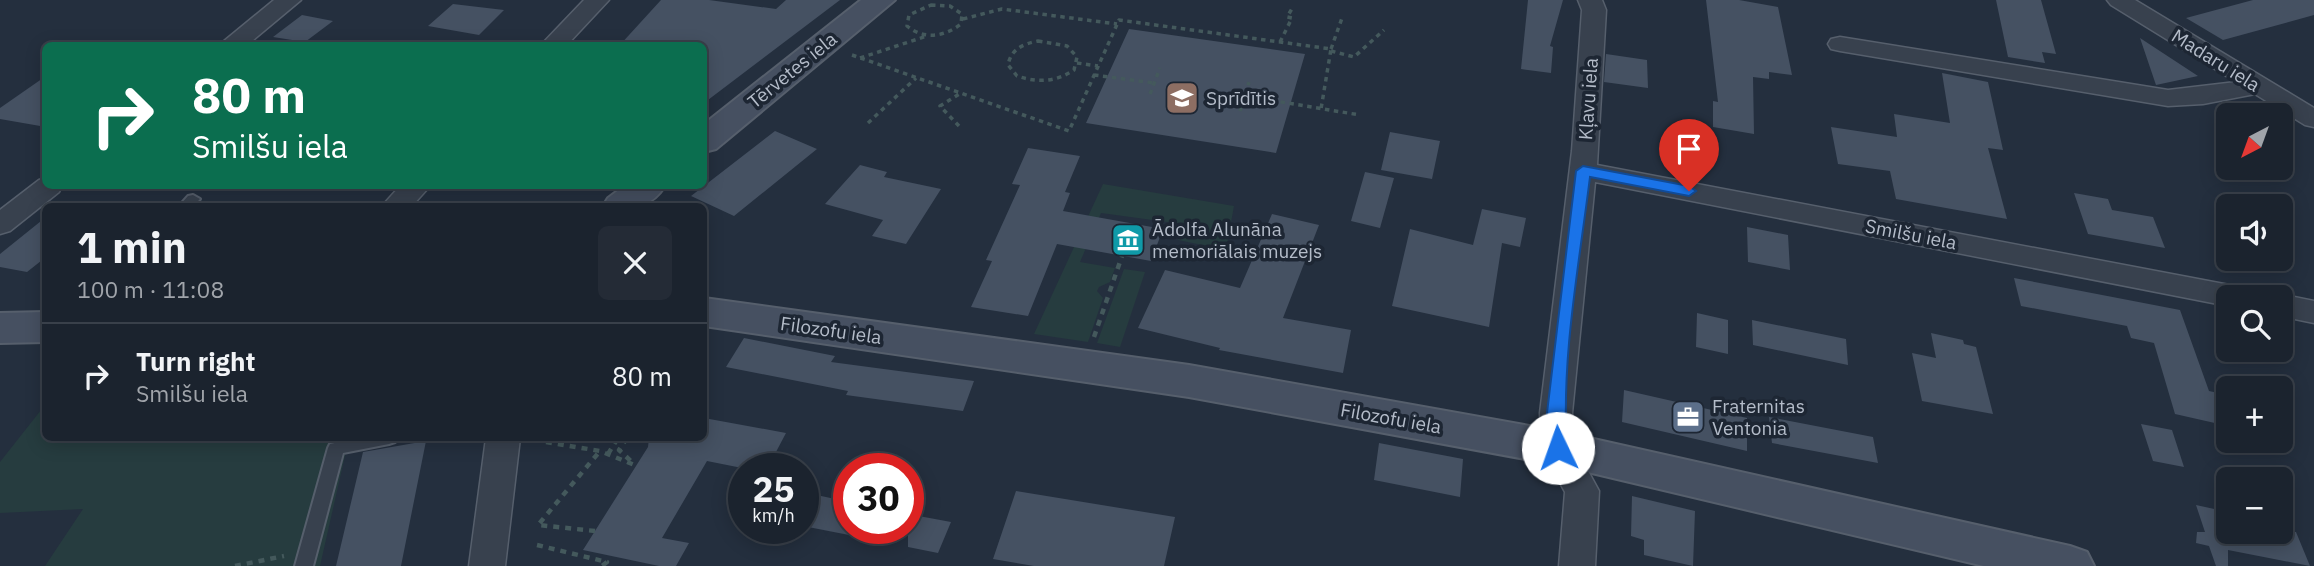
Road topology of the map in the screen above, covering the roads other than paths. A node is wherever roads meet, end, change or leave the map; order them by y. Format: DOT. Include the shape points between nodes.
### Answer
graph roads {
  1 [pos="289,0"];
  2 [pos="597,0"];
  3 [pos="880,0"];
  4 [pos="1590,0"];
  5 [pos="2119,0"];
  6 [pos="235,42"];
  7 [pos="556,42"];
  8 [pos="1840,44"];
  9 [pos="2259,86"];
  10 [pos="2314,120"];
  11 [pos="707,139"];
  12 [pos="1583,171"];
  13 [pos="45,189"];
  14 [pos="413,189"];
  15 [pos="643,189"];
  16 [pos="399,203"];
  17 [pos="625,203"];
  18 [pos="0,224"];
  19 [pos="2216,293"];
  20 [pos="2293,308"];
  21 [pos="707,312"];
  22 [pos="2314,312"];
  23 [pos="42,327"];
  24 [pos="0,328"];
  25 [pos="371,441"];
  26 [pos="503,441"];
  27 [pos="1558,448"];
  28 [pos="306,558"];
  29 [pos="487,566"];
  30 [pos="1577,566"];
  31 [pos="2070,566"];
  1 -- 6 [label="street"];
  2 -- 7 [label="street"];
  3 -- 11 [label="street, Tērvetes iela"];
  4 -- 12 [label="street, Kļavu iela" via="1594,10"];
  5 -- 9 [label="street, Madaru iela"];
  8 -- 9 [label="street" via="2168,98"];
  9 -- 10 [label="street, Madaru iela"];
  12 -- 19 [label="street, Smilšu iela"];
  12 -- 27 [label="street, Kļavu iela" via="1561,353"];
  13 -- 18 [label="street"];
  14 -- 16 [label="street"];
  15 -- 17 [label="street"];
  20 -- 22 [label="street"];
  21 -- 27 [label="street, Filozofu iela" via="1189,381"];
  23 -- 24 [label="street"];
  25 -- 28 [label="lane" via="336,447"];
  26 -- 29 [label="street"];
  27 -- 30 [label="street" via="1582,491"];
  27 -- 31 [label="street, Filozofu iela"];
}
